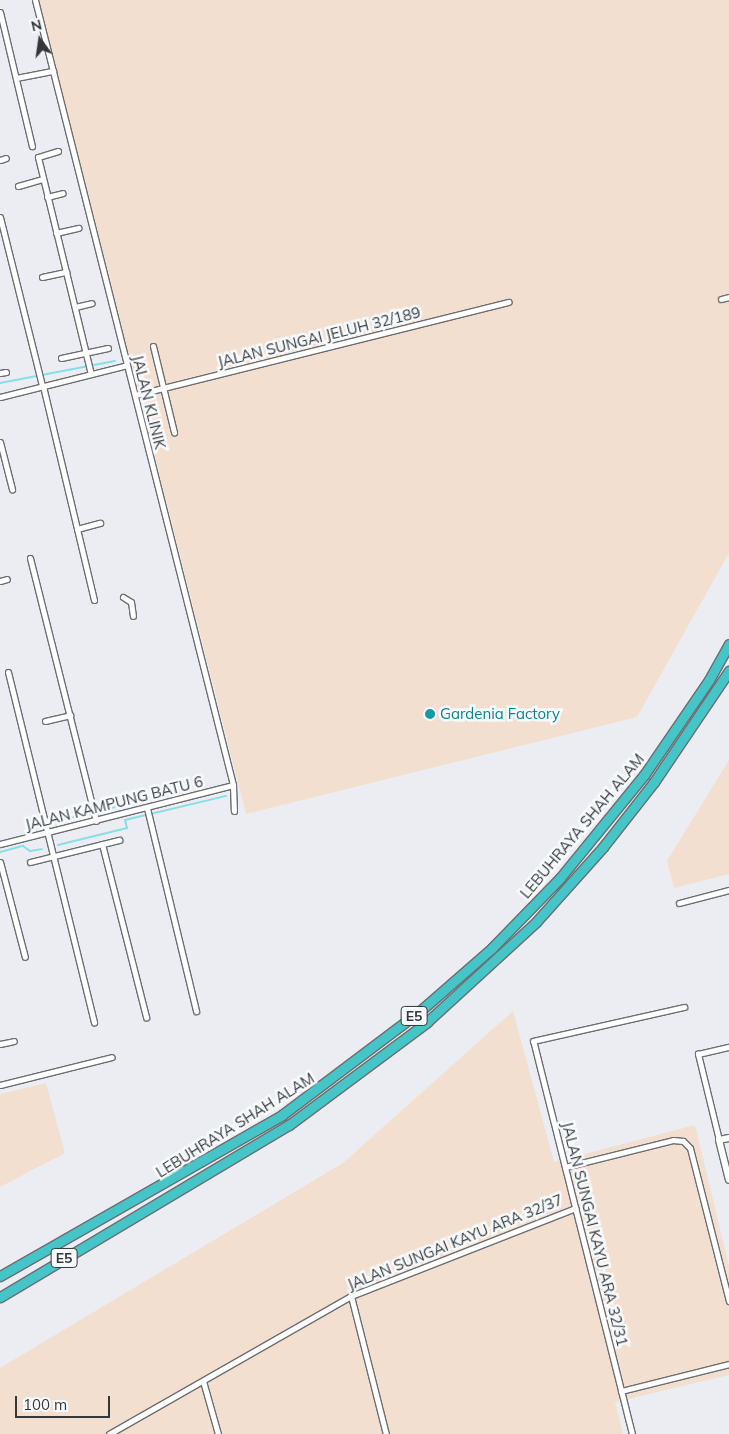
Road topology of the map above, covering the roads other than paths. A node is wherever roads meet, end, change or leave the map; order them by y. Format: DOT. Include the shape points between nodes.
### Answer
graph roads {
  1 [pos="35,0"];
  2 [pos="0,12"];
  3 [pos="53,71"];
  4 [pos="16,78"];
  5 [pos="32,146"];
  6 [pos="58,151"];
  7 [pos="6,158"];
  8 [pos="0,160"];
  9 [pos="43,180"];
  10 [pos="18,186"];
  11 [pos="63,193"];
  12 [pos="47,197"];
  13 [pos="0,217"];
  14 [pos="78,228"];
  15 [pos="56,233"];
  16 [pos="66,272"];
  17 [pos="42,276"];
  18 [pos="729,297"];
  19 [pos="721,299"];
  20 [pos="510,302"];
  21 [pos="92,303"];
  22 [pos="74,307"];
  23 [pos="153,346"];
  24 [pos="108,348"];
  25 [pos="86,353"];
  26 [pos="61,358"];
  27 [pos="127,365"];
  28 [pos="91,374"];
  29 [pos="42,381"];
  30 [pos="164,388"];
  31 [pos="135,395"];
  32 [pos="0,397"];
  33 [pos="174,432"];
  34 [pos="0,442"];
  35 [pos="12,490"];
  36 [pos="100,523"];
  37 [pos="77,529"];
  38 [pos="30,558"];
  39 [pos="7,579"];
  40 [pos="0,581"];
  41 [pos="123,597"];
  42 [pos="94,600"];
  43 [pos="133,616"];
  44 [pos="729,644"];
  45 [pos="729,670"];
  46 [pos="8,672"];
  47 [pos="70,715"];
  48 [pos="45,720"];
  49 [pos="234,785"];
  50 [pos="147,808"];
  51 [pos="234,811"];
  52 [pos="96,818"];
  53 [pos="47,832"];
  54 [pos="118,840"];
  55 [pos="0,844"];
  56 [pos="102,844"];
  57 [pos="52,856"];
  58 [pos="0,862"];
  59 [pos="30,862"];
  60 [pos="729,890"];
  61 [pos="679,903"];
  62 [pos="25,957"];
  63 [pos="684,1007"];
  64 [pos="196,1010"];
  65 [pos="146,1017"];
  66 [pos="94,1023"];
  67 [pos="14,1041"];
  68 [pos="0,1044"];
  69 [pos="729,1047"];
  70 [pos="112,1058"];
  71 [pos="0,1085"];
  72 [pos="729,1138"];
  73 [pos="719,1140"];
  74 [pos="565,1167"];
  75 [pos="729,1180"];
  76 [pos="575,1208"];
  77 [pos="0,1276"];
  78 [pos="351,1296"];
  79 [pos="0,1297"];
  80 [pos="729,1301"];
  81 [pos="729,1364"];
  82 [pos="203,1381"];
  83 [pos="621,1392"];
  84 [pos="109,1434"];
  85 [pos="218,1434"];
  86 [pos="386,1434"];
  87 [pos="632,1434"];
  1 -- 3 [label="street, JALAN KLINIK"];
  2 -- 4 [label="street"];
  3 -- 4 [label="street"];
  3 -- 27 [label="street, JALAN KLINIK"];
  4 -- 5 [label="street"];
  6 -- 9 [label="street" via="38,157"];
  7 -- 8 [label="street"];
  9 -- 10 [label="street"];
  9 -- 12 [label="street"];
  11 -- 12 [label="street"];
  12 -- 15 [label="street"];
  13 -- 29 [label="street"];
  14 -- 15 [label="street"];
  15 -- 16 [label="street"];
  16 -- 17 [label="street"];
  16 -- 22 [label="street"];
  18 -- 19 [label="street"];
  20 -- 30 [label="street, JALAN SUNGAI JELUH 32/189"];
  21 -- 22 [label="street"];
  22 -- 25 [label="street"];
  23 -- 30 [label="street"];
  24 -- 25 [label="street"];
  25 -- 26 [label="street"];
  25 -- 28 [label="street"];
  27 -- 28 [label="street"];
  27 -- 31 [label="street, JALAN KLINIK"];
  28 -- 29 [label="street"];
  29 -- 32 [label="street"];
  29 -- 37 [label="street"];
  30 -- 31 [label="street, JALAN SUNGAI JELUH 32/189"];
  30 -- 33 [label="street"];
  31 -- 49 [label="street, JALAN KLINIK"];
  34 -- 35 [label="street"];
  36 -- 37 [label="street"];
  37 -- 42 [label="street"];
  38 -- 47 [label="street"];
  39 -- 40 [label="street"];
  41 -- 43 [label="street" via="131,602"];
  44 -- 77 [label="highway, LEBUHRAYA SHAH ALAM / E5" via="709,680 644,775 560,878 492,948 420,1011 282,1115"];
  45 -- 79 [label="highway, LEBUHRAYA SHAH ALAM / E5" via="654,782 603,847 536,922 427,1022 289,1125"];
  46 -- 53 [label="street"];
  47 -- 48 [label="street"];
  47 -- 52 [label="street"];
  49 -- 50 [label="street, JALAN KAMPUNG BATU 6"];
  49 -- 51 [label="street, JALAN KLINIK"];
  50 -- 52 [label="street, JALAN KAMPUNG BATU 6"];
  50 -- 64 [label="street"];
  52 -- 53 [label="street, JALAN KAMPUNG BATU 6"];
  53 -- 55 [label="street, JALAN KAMPUNG BATU 6"];
  53 -- 57 [label="street"];
  54 -- 56 [label="street"];
  56 -- 57 [label="street"];
  56 -- 65 [label="street"];
  57 -- 59 [label="street"];
  57 -- 66 [label="street"];
  58 -- 62 [label="street"];
  60 -- 61 [label="street"];
  63 -- 74 [label="street, JALAN SUNGAI KAYU ARA 32/31" via="533,1041"];
  67 -- 68 [label="street"];
  69 -- 73 [label="street" via="698,1054"];
  70 -- 71 [label="street"];
  72 -- 73 [label="street"];
  73 -- 75 [label="street"];
  74 -- 76 [label="street, JALAN SUNGAI KAYU ARA 32/31"];
  74 -- 80 [label="street" via="673,1140 683,1141 690,1148"];
  76 -- 78 [label="street, JALAN SUNGAI KAYU ARA 32/37"];
  76 -- 83 [label="street, JALAN SUNGAI KAYU ARA 32/31"];
  78 -- 82 [label="street, JALAN SUNGAI KAYU ARA 32/37"];
  78 -- 86 [label="street"];
  81 -- 83 [label="street"];
  82 -- 84 [label="street, JALAN SUNGAI KAYU ARA 32/37"];
  82 -- 85 [label="street"];
  83 -- 87 [label="street, JALAN SUNGAI KAYU ARA 32/31"];
}
